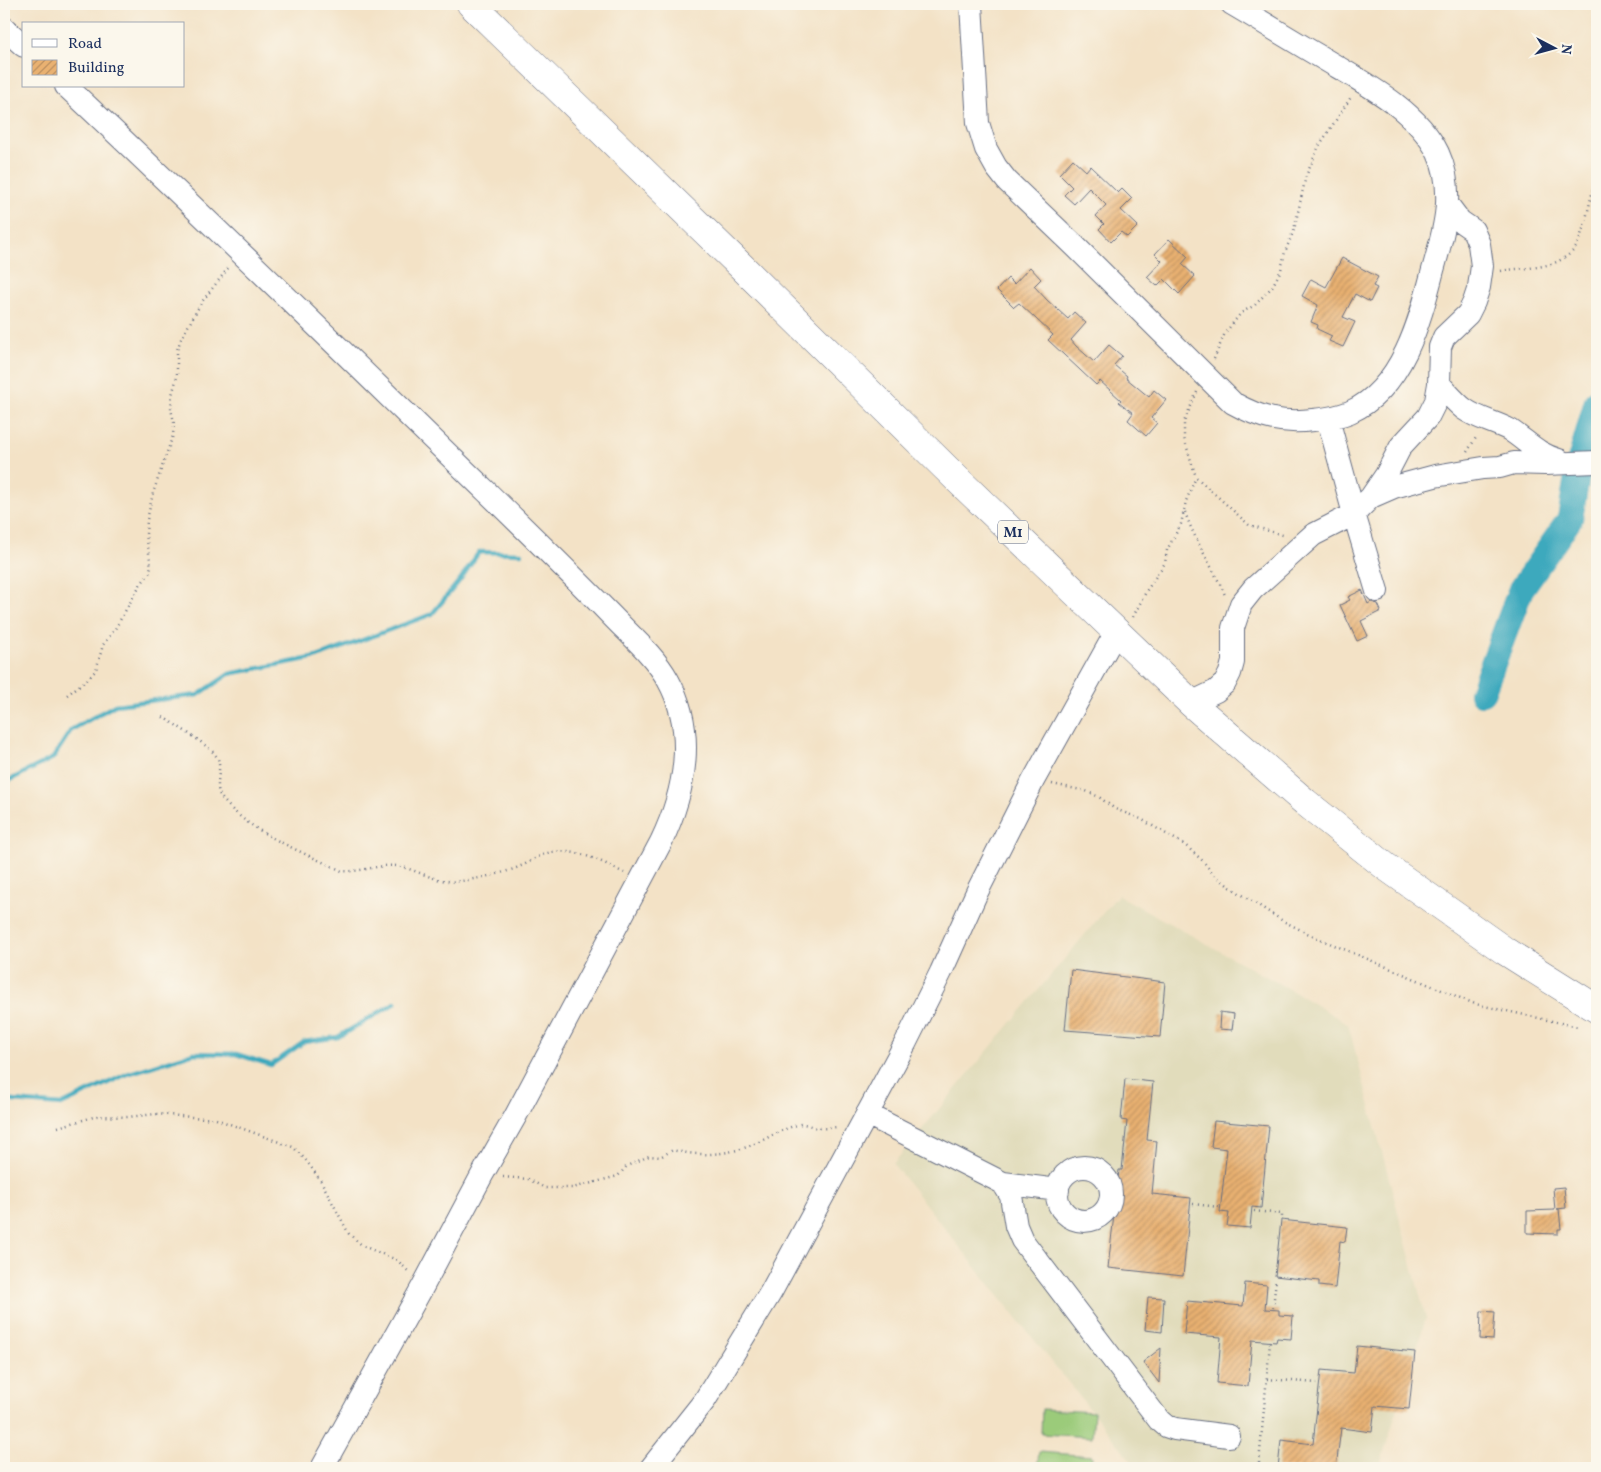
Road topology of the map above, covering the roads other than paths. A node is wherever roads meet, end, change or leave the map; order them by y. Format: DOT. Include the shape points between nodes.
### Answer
graph roads {
  1 [pos="471,4"];
  2 [pos="971,4"];
  3 [pos="1232,4"];
  4 [pos="4,28"];
  5 [pos="22,44"];
  6 [pos="68,88"];
  7 [pos="1448,205"];
  8 [pos="1439,384"];
  9 [pos="1328,419"];
  10 [pos="1588,463"];
  11 [pos="1371,497"];
  12 [pos="1354,514"];
  13 [pos="1377,591"];
  14 [pos="1120,636"];
  15 [pos="1191,703"];
  16 [pos="1588,1008"];
  17 [pos="863,1122"];
  18 [pos="1004,1183"];
  19 [pos="1058,1190"];
  20 [pos="1229,1436"];
  21 [pos="322,1468"];
  22 [pos="651,1468"];
  1 -- 14 [label="highway, M1"];
  2 -- 9 [label="street" via="978,123 986,149 1007,182 1233,403 1259,416 1284,421"];
  3 -- 7 [label="street" via="1362,82 1414,120 1427,136 1444,168"];
  4 -- 5 [label="street"];
  6 -- 21 [label="street" via="570,573 656,662 678,704 683,726 684,774 672,820 515,1117"];
  7 -- 8 [label="street" via="1472,230 1479,244 1482,266 1480,286 1468,314 1444,337 1440,348"];
  7 -- 9 [label="street" via="1429,285 1410,344 1394,373 1368,400 1350,412"];
  8 -- 10 [label="street" via="1464,409 1497,423 1537,451 1558,460"];
  8 -- 11 [label="street" via="1436,401 1428,417 1402,446"];
  9 -- 12 [label="street"];
  10 -- 11 [label="street" via="1514,463 1455,472"];
  11 -- 12 [label="street"];
  12 -- 13 [label="street"];
  12 -- 15 [label="street" via="1312,535 1252,588 1241,604 1233,628 1233,662 1225,683"];
  14 -- 15 [label="highway, M1"];
  14 -- 17 [label="street" via="1033,781 941,972"];
  15 -- 16 [label="highway, M1" via="1385,866"];
  17 -- 18 [label="street"];
  17 -- 22 [label="street" via="771,1292 706,1400"];
  18 -- 19 [label="street"];
  18 -- 20 [label="street" via="1011,1196 1022,1240 1159,1420 1166,1426"];
}
